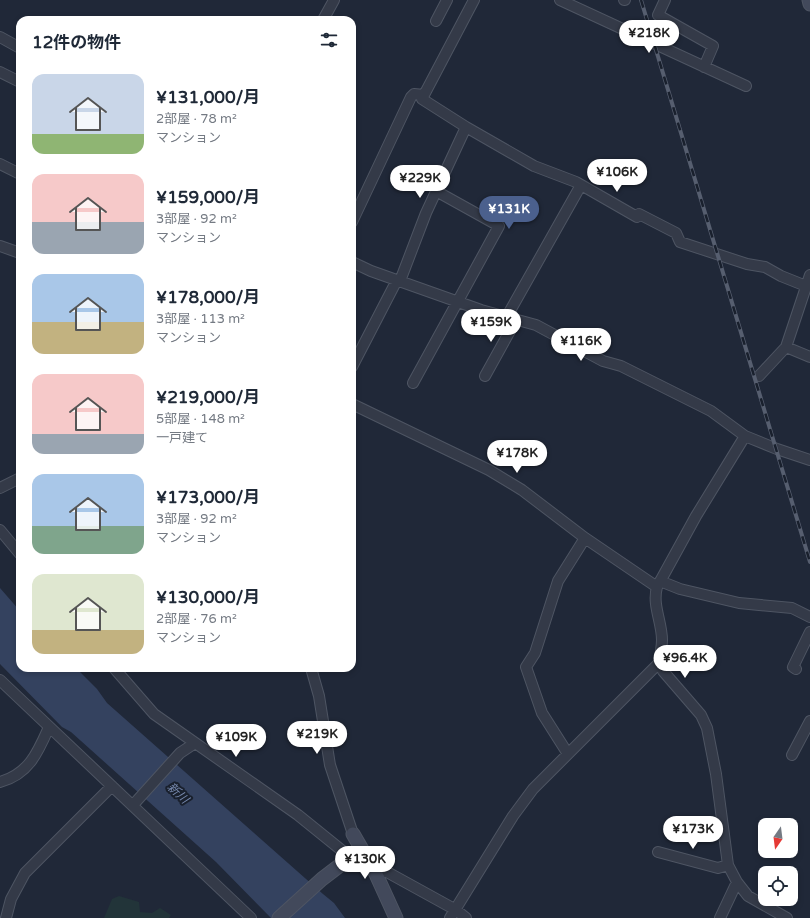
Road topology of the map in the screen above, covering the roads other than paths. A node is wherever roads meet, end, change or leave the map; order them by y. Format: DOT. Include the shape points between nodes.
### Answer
graph roads {
  1 [pos="334,0"];
  2 [pos="447,0"];
  3 [pos="474,0"];
  4 [pos="665,0"];
  5 [pos="809,0"];
  6 [pos="565,1"];
  7 [pos="810,4"];
  8 [pos="325,16"];
  9 [pos="436,21"];
  10 [pos="0,37"];
  11 [pos="16,46"];
  12 [pos="704,67"];
  13 [pos="0,72"];
  14 [pos="16,80"];
  15 [pos="746,86"];
  16 [pos="420,96"];
  17 [pos="466,127"];
  18 [pos="0,164"];
  19 [pos="16,172"];
  20 [pos="581,185"];
  21 [pos="436,191"];
  22 [pos="356,214"];
  23 [pos="0,246"];
  24 [pos="16,252"];
  25 [pos="356,264"];
  26 [pos="810,276"];
  27 [pos="398,280"];
  28 [pos="807,290"];
  29 [pos="457,301"];
  30 [pos="511,319"];
  31 [pos="786,347"];
  32 [pos="810,357"];
  33 [pos="356,359"];
  34 [pos="486,376"];
  35 [pos="759,376"];
  36 [pos="413,383"];
  37 [pos="356,406"];
  38 [pos="745,436"];
  39 [pos="810,460"];
  40 [pos="16,480"];
  41 [pos="0,488"];
  42 [pos="0,530"];
  43 [pos="585,538"];
  44 [pos="16,549"];
  45 [pos="659,584"];
  46 [pos="810,617"];
  47 [pos="810,632"];
  48 [pos="659,663"];
  49 [pos="796,669"];
  50 [pos="117,672"];
  51 [pos="312,672"];
  52 [pos="0,680"];
  53 [pos="810,720"];
  54 [pos="49,727"];
  55 [pos="195,743"];
  56 [pos="568,754"];
  57 [pos="792,755"];
  58 [pos="0,782"];
  59 [pos="112,786"];
  60 [pos="134,803"];
  61 [pos="353,834"];
  62 [pos="658,852"];
  63 [pos="355,853"];
  64 [pos="728,865"];
  65 [pos="375,872"];
  66 [pos="737,882"];
  67 [pos="453,914"];
  68 [pos="6,918"];
  69 [pos="251,918"];
  70 [pos="279,918"];
  71 [pos="396,918"];
  72 [pos="466,918"];
  73 [pos="720,918"];
  74 [pos="787,918"];
  1 -- 8 [label="street"];
  2 -- 9 [label="street"];
  3 -- 16 [label="street" via="424,95"];
  4 -- 12 [label="street" via="658,15 713,46"];
  5 -- 7 [label="street"];
  6 -- 12 [label="street"];
  10 -- 11 [label="street"];
  12 -- 15 [label="street"];
  13 -- 14 [label="street"];
  16 -- 17 [label="street"];
  16 -- 22 [label="street" via="414,94 411,97"];
  17 -- 20 [label="street" via="534,166"];
  17 -- 21 [label="street"];
  18 -- 19 [label="street"];
  20 -- 28 [label="street" via="637,217 639,214 676,233 680,242 765,268"];
  20 -- 30 [label="street"];
  21 -- 27 [label="street"];
  21 -- 29 [label="street" via="499,226"];
  23 -- 24 [label="street"];
  25 -- 27 [label="street"];
  26 -- 28 [label="street"];
  27 -- 29 [label="street"];
  27 -- 33 [label="street"];
  28 -- 31 [label="street"];
  29 -- 30 [label="street"];
  29 -- 36 [label="street"];
  30 -- 34 [label="street"];
  30 -- 38 [label="street" via="536,325 603,361 621,366 711,411"];
  31 -- 32 [label="street"];
  31 -- 35 [label="street"];
  37 -- 43 [label="street" via="489,470 522,490"];
  38 -- 39 [label="street"];
  38 -- 45 [label="street" via="696,516"];
  40 -- 41 [label="street"];
  42 -- 44 [label="street"];
  43 -- 45 [label="street"];
  43 -- 56 [label="street" via="558,581 536,653 526,667 542,713"];
  45 -- 46 [label="street" via="739,603 792,608"];
  45 -- 48 [label="street" via="655,596 662,640"];
  47 -- 49 [label="street" via="793,667"];
  48 -- 56 [label="street"];
  48 -- 64 [label="street" via="663,671 702,715 707,728"];
  50 -- 55 [label="street" via="154,714"];
  51 -- 61 [label="street" via="319,696 330,765"];
  52 -- 54 [label="street"];
  53 -- 57 [label="street"];
  54 -- 58 [label="street" via="38,752 26,769"];
  54 -- 59 [label="street"];
  55 -- 60 [label="street" via="180,753"];
  55 -- 63 [label="street"];
  56 -- 67 [label="street" via="533,789 513,816"];
  59 -- 60 [label="street"];
  59 -- 68 [label="street" via="25,873 11,899"];
  60 -- 69 [label="street"];
  61 -- 63 [label="street"];
  62 -- 64 [label="street" via="718,868"];
  63 -- 65 [label="street"];
  63 -- 70 [label="street"];
  64 -- 66 [label="street"];
  65 -- 67 [label="street" via="387,872"];
  65 -- 71 [label="street"];
  66 -- 73 [label="street"];
  66 -- 74 [label="street" via="748,896"];
  67 -- 72 [label="street"];
}
